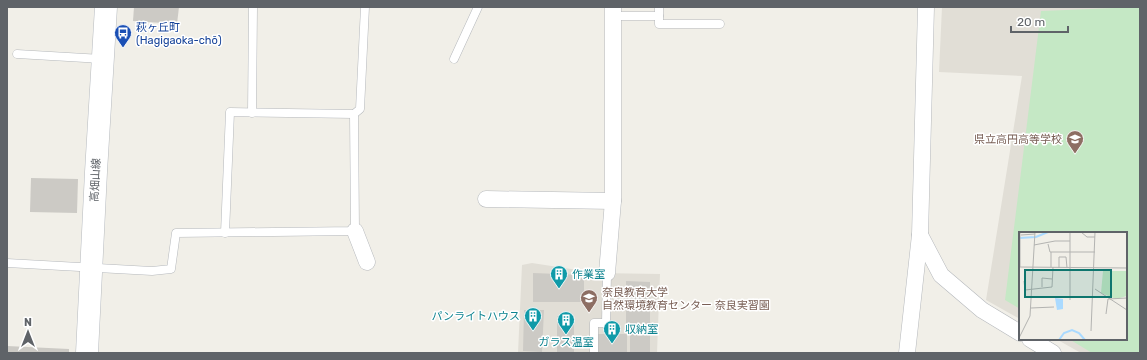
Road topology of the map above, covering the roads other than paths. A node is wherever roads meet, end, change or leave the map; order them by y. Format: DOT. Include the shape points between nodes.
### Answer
graph roads {
  1 [pos="106,7"];
  2 [pos="253,7"];
  3 [pos="365,7"];
  4 [pos="478,7"];
  5 [pos="926,7"];
  6 [pos="613,11"];
  7 [pos="659,11"];
  8 [pos="720,24"];
  9 [pos="17,54"];
  10 [pos="454,59"];
  11 [pos="104,60"];
  12 [pos="252,113"];
  13 [pos="354,114"];
  14 [pos="486,199"];
  15 [pos="613,201"];
  16 [pos="355,232"];
  17 [pos="225,233"];
  18 [pos="920,235"];
  19 [pos="367,262"];
  20 [pos="7,263"];
  21 [pos="91,268"];
  22 [pos="606,273"];
  23 [pos="1019,332"];
  24 [pos="1032,340"];
  25 [pos="87,353"];
  26 [pos="594,353"];
  27 [pos="907,353"];
  28 [pos="1053,353"];
  1 -- 11 [label="main road, 高畑山線"];
  2 -- 12 [label="lane"];
  3 -- 13 [label="lane" via="360,109"];
  4 -- 10 [label="lane"];
  5 -- 18 [label="street"];
  6 -- 7 [label="lane"];
  6 -- 15 [label="street"];
  7 -- 8 [label="lane" via="659,24"];
  9 -- 11 [label="lane"];
  11 -- 21 [label="main road, 高畑山線"];
  12 -- 13 [label="lane"];
  12 -- 17 [label="lane" via="230,112"];
  13 -- 16 [label="lane"];
  14 -- 15 [label="street"];
  15 -- 22 [label="street"];
  16 -- 17 [label="lane"];
  16 -- 19 [label="street"];
  17 -- 21 [label="lane" via="176,233 171,269 152,271"];
  18 -- 23 [label="street" via="941,275 982,310"];
  18 -- 27 [label="street"];
  20 -- 21 [label="lane"];
  21 -- 25 [label="main road, 高畑山線"];
  22 -- 26 [label="lane" via="606,323 594,323"];
  24 -- 28 [label="street"];
}
